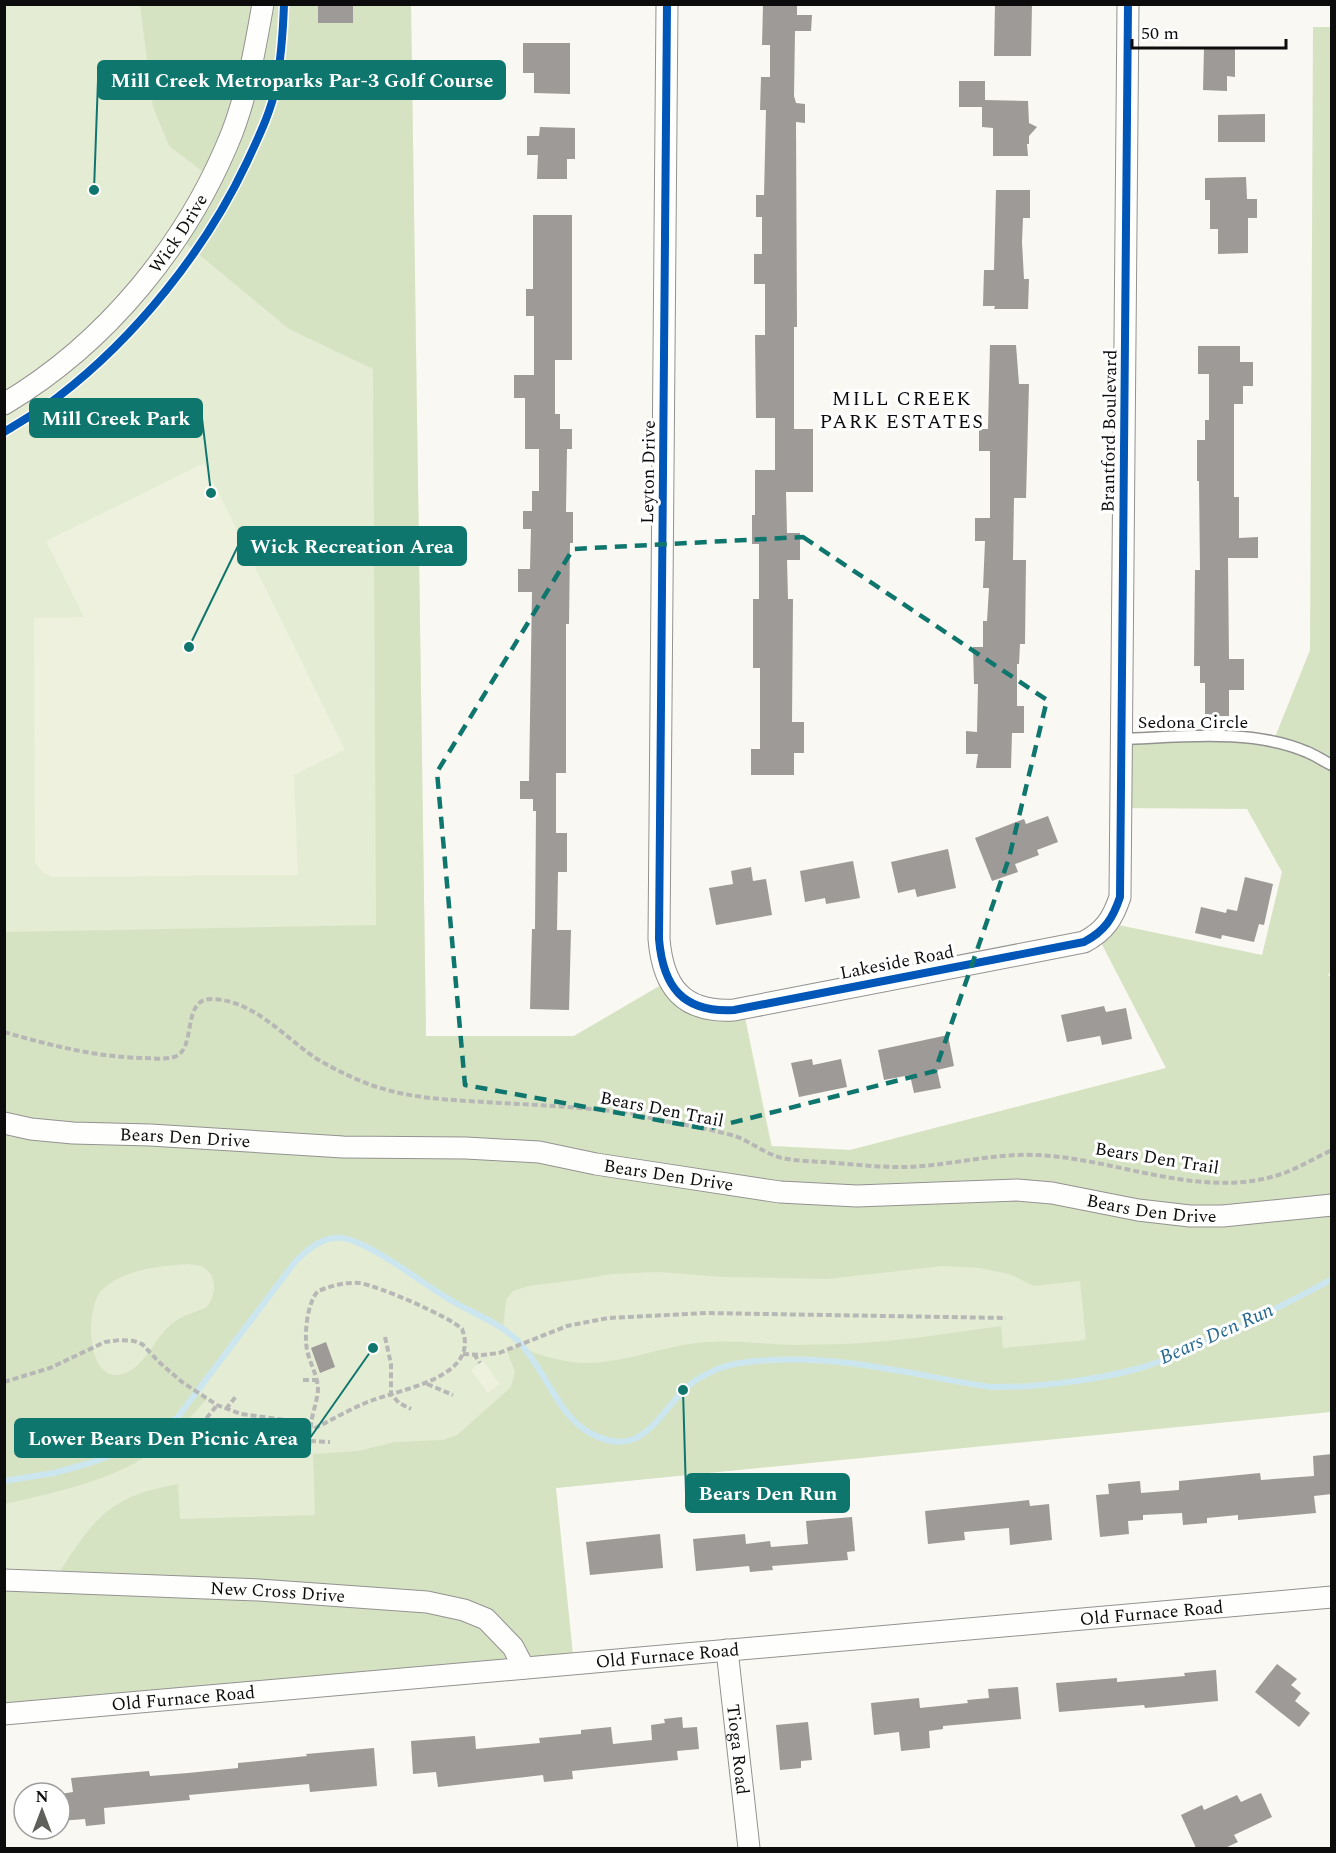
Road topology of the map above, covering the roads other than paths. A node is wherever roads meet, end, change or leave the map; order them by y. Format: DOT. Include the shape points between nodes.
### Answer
graph roads {
  1 [pos="263,4"];
  2 [pos="667,4"];
  3 [pos="1128,4"];
  4 [pos="4,404"];
  5 [pos="1122,739"];
  6 [pos="1332,765"];
  7 [pos="1120,857"];
  8 [pos="659,939"];
  9 [pos="4,1123"];
  10 [pos="1332,1205"];
  11 [pos="4,1580"];
  12 [pos="1332,1597"];
  13 [pos="728,1650"];
  14 [pos="524,1668"];
  15 [pos="4,1714"];
  16 [pos="749,1848"];
  1 -- 4 [label="street, Wick Drive" via="250,73 232,132 178,237 107,323 47,375"];
  2 -- 8 [label="street, Leyton Drive"];
  3 -- 5 [label="street, Brantford Boulevard"];
  5 -- 6 [label="lane, Sedona Circle" via="1258,739 1306,751"];
  5 -- 7 [label="street, Brantford Boulevard"];
  7 -- 8 [label="street, Lakeside Road" via="1120,897 1115,913 1097,935 1084,942 734,1010 702,1008 678,992 668,981 661,962"];
  9 -- 10 [label="street, Bears Den Drive" via="31,1130 73,1133 538,1152 780,1192 856,1196 1017,1190 1190,1216"];
  11 -- 14 [label="street, New Cross Drive" via="259,1590 427,1602 486,1619 513,1647"];
  12 -- 13 [label="street, Old Furnace Road"];
  13 -- 14 [label="street, Old Furnace Road"];
  13 -- 16 [label="street, Tioga Road"];
  14 -- 15 [label="street, Old Furnace Road"];
}
